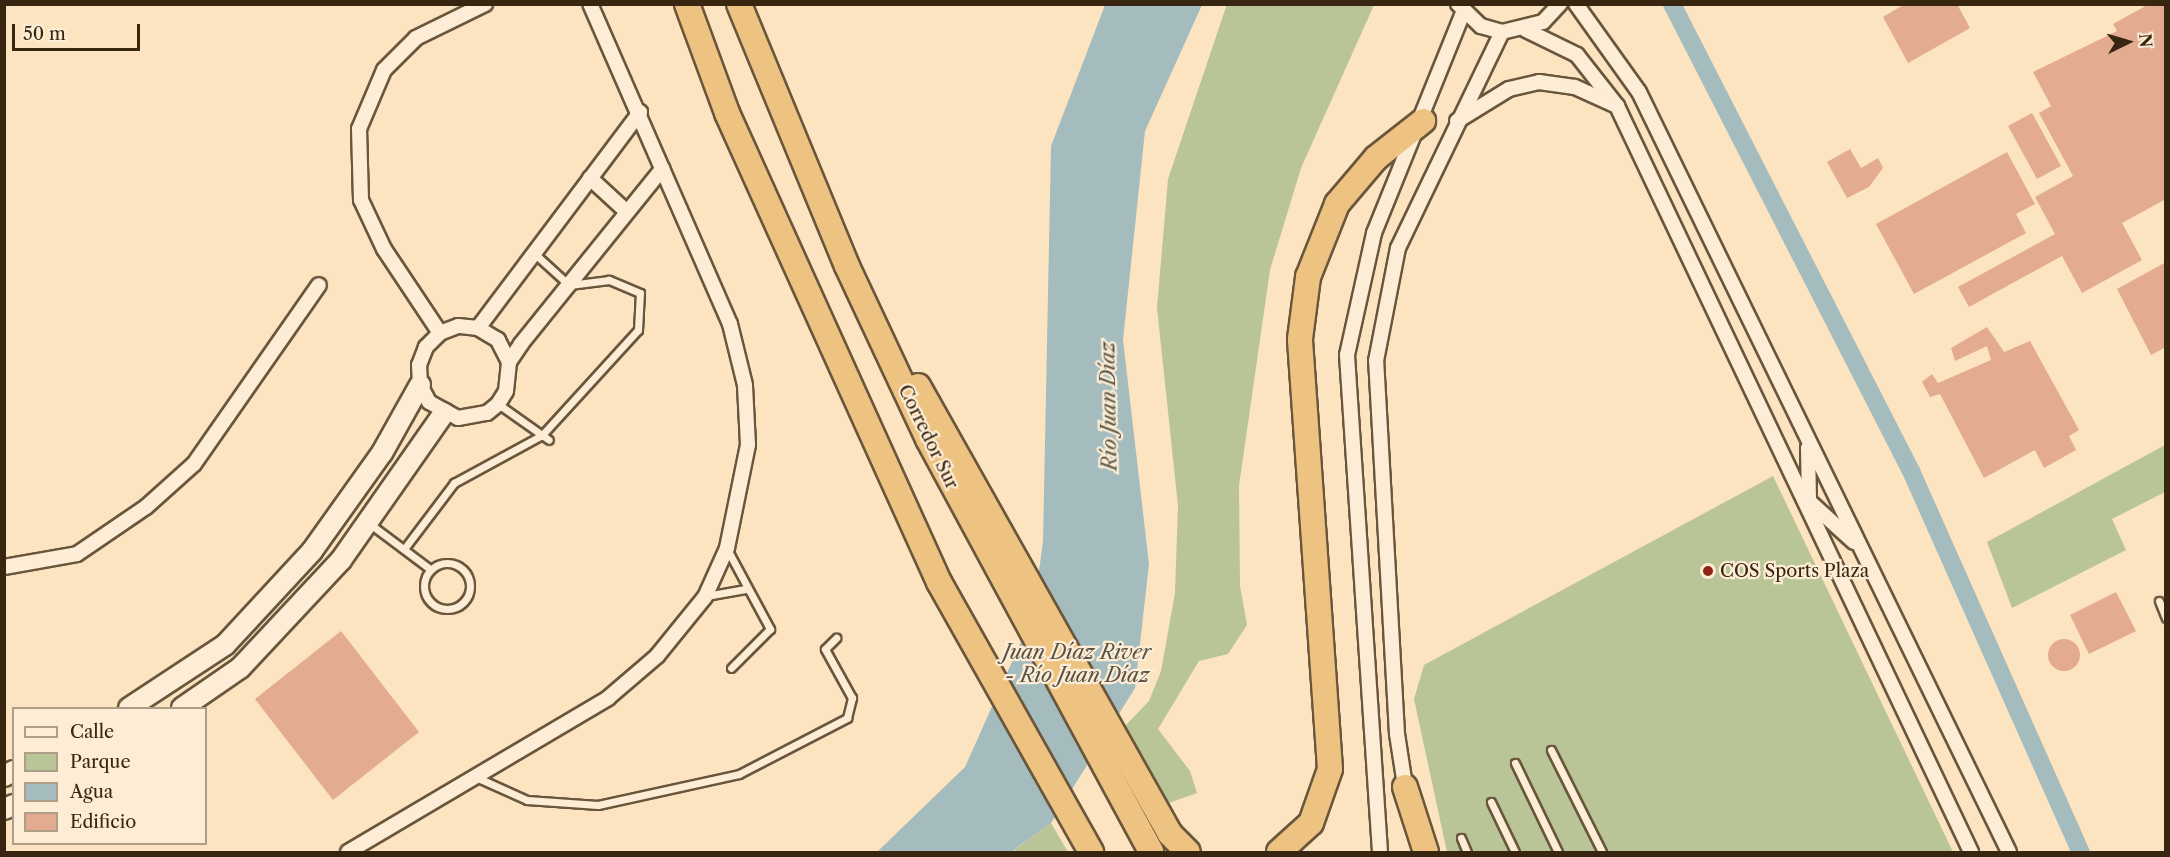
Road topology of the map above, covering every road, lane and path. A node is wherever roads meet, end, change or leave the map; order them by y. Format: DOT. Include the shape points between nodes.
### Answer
graph roads {
  1 [pos="485,4"];
  2 [pos="590,4"];
  3 [pos="687,4"];
  4 [pos="739,4"];
  5 [pos="1560,4"];
  6 [pos="1576,4"];
  7 [pos="1460,9"];
  8 [pos="1526,30"];
  9 [pos="1502,32"];
  10 [pos="1617,106"];
  11 [pos="640,112"];
  12 [pos="1422,121"];
  13 [pos="1455,122"];
  14 [pos="662,169"];
  15 [pos="590,178"];
  16 [pos="627,212"];
  17 [pos="534,253"];
  18 [pos="847,266"];
  19 [pos="319,285"];
  20 [pos="569,285"];
  21 [pos="478,328"];
  22 [pos="440,333"];
  23 [pos="509,362"];
  24 [pos="420,385"];
  25 [pos="498,404"];
  26 [pos="444,413"];
  27 [pos="1799,418"];
  28 [pos="543,435"];
  29 [pos="549,440"];
  30 [pos="1809,502"];
  31 [pos="368,523"];
  32 [pos="726,548"];
  33 [pos="404,549"];
  34 [pos="4,567"];
  35 [pos="1873,568"];
  36 [pos="430,569"];
  37 [pos="745,589"];
  38 [pos="705,597"];
  39 [pos="2159,601"];
  40 [pos="2166,618"];
  41 [pos="836,638"];
  42 [pos="731,668"];
  43 [pos="131,707"];
  44 [pos="183,707"];
  45 [pos="1551,750"];
  46 [pos="1515,763"];
  47 [pos="478,778"];
  48 [pos="1405,787"];
  49 [pos="1491,802"];
  50 [pos="1461,838"];
  51 [pos="1087,846"];
  52 [pos="348,852"];
  53 [pos="1151,852"];
  54 [pos="1188,852"];
  55 [pos="1279,852"];
  56 [pos="1380,852"];
  57 [pos="1416,852"];
  58 [pos="1426,852"];
  59 [pos="1467,852"];
  60 [pos="1515,852"];
  61 [pos="1558,852"];
  62 [pos="1602,852"];
  63 [pos="1971,852"];
  64 [pos="2009,852"];
  1 -- 22 [label="street" via="416,38 384,70 359,129 361,200 384,249"];
  2 -- 11 [label="street"];
  3 -- 51 [label="highway" via="760,188 939,582"];
  4 -- 18 [label="highway, Corredor Sur"];
  5 -- 8 [label="street"];
  6 -- 27 [label="street" via="1639,92"];
  7 -- 9 [label="street"];
  7 -- 12 [label="street"];
  8 -- 9 [label="street"];
  8 -- 10 [label="street" via="1577,55"];
  9 -- 13 [label="street"];
  10 -- 13 [label="street" via="1575,87 1539,82 1509,89"];
  10 -- 30 [label="street"];
  11 -- 14 [label="street"];
  11 -- 15 [label="street"];
  12 -- 55 [label="highway" via="1376,158 1337,204 1308,277 1300,339 1330,769 1315,816"];
  12 -- 56 [label="street" via="1374,233 1347,356"];
  13 -- 48 [label="street" via="1398,248 1376,361"];
  14 -- 16 [label="street"];
  14 -- 32 [label="street" via="730,324 745,385 748,445"];
  15 -- 16 [label="street"];
  15 -- 17 [label="street"];
  16 -- 20 [label="street"];
  17 -- 20 [label="lane"];
  17 -- 21 [label="street"];
  18 -- 53 [label="highway, Corredor Sur" via="987,555"];
  18 -- 54 [label="highway" via="1011,544 1170,834"];
  19 -- 34 [label="street" via="194,464 146,507 77,554"];
  20 -- 23 [label="street"];
  20 -- 28 [label="lane" via="626,283 640,293 642,316 630,341"];
  21 -- 22 [label="street" via="458,326"];
  21 -- 23 [label="street" via="498,340"];
  22 -- 24 [label="street" via="419,365"];
  23 -- 25 [label="street" via="506,391"];
  24 -- 26 [label="street"];
  24 -- 43 [label="street" via="382,453 312,551 225,645"];
  25 -- 26 [label="street" via="473,418"];
  25 -- 28 [label="lane"];
  26 -- 31 [label="street"];
  27 -- 30 [label="street" via="1811,462"];
  27 -- 35 [label="street"];
  28 -- 29 [label="lane"];
  28 -- 33 [label="lane" via="454,483"];
  30 -- 35 [label="street" via="1845,531"];
  30 -- 63 [label="street"];
  31 -- 33 [label="lane"];
  31 -- 44 [label="street" via="341,561 240,668"];
  32 -- 37 [label="lane"];
  32 -- 38 [label="street"];
  33 -- 36 [label="lane"];
  35 -- 64 [label="street"];
  36 -- 36 [label="lane" via="424,586 431,603 448,609 465,602 471,585 464,568 447,562"];
  37 -- 38 [label="lane"];
  37 -- 42 [label="lane" via="770,629"];
  38 -- 47 [label="street" via="657,656 608,698"];
  39 -- 40 [label="lane"];
  41 -- 47 [label="lane" via="825,649 852,698 848,718 739,774 598,805 527,800"];
  45 -- 62 [label="lane"];
  46 -- 61 [label="lane"];
  47 -- 52 [label="street"];
  48 -- 57 [label="street"];
  48 -- 58 [label="highway"];
  49 -- 60 [label="lane"];
  50 -- 59 [label="lane"];
}
